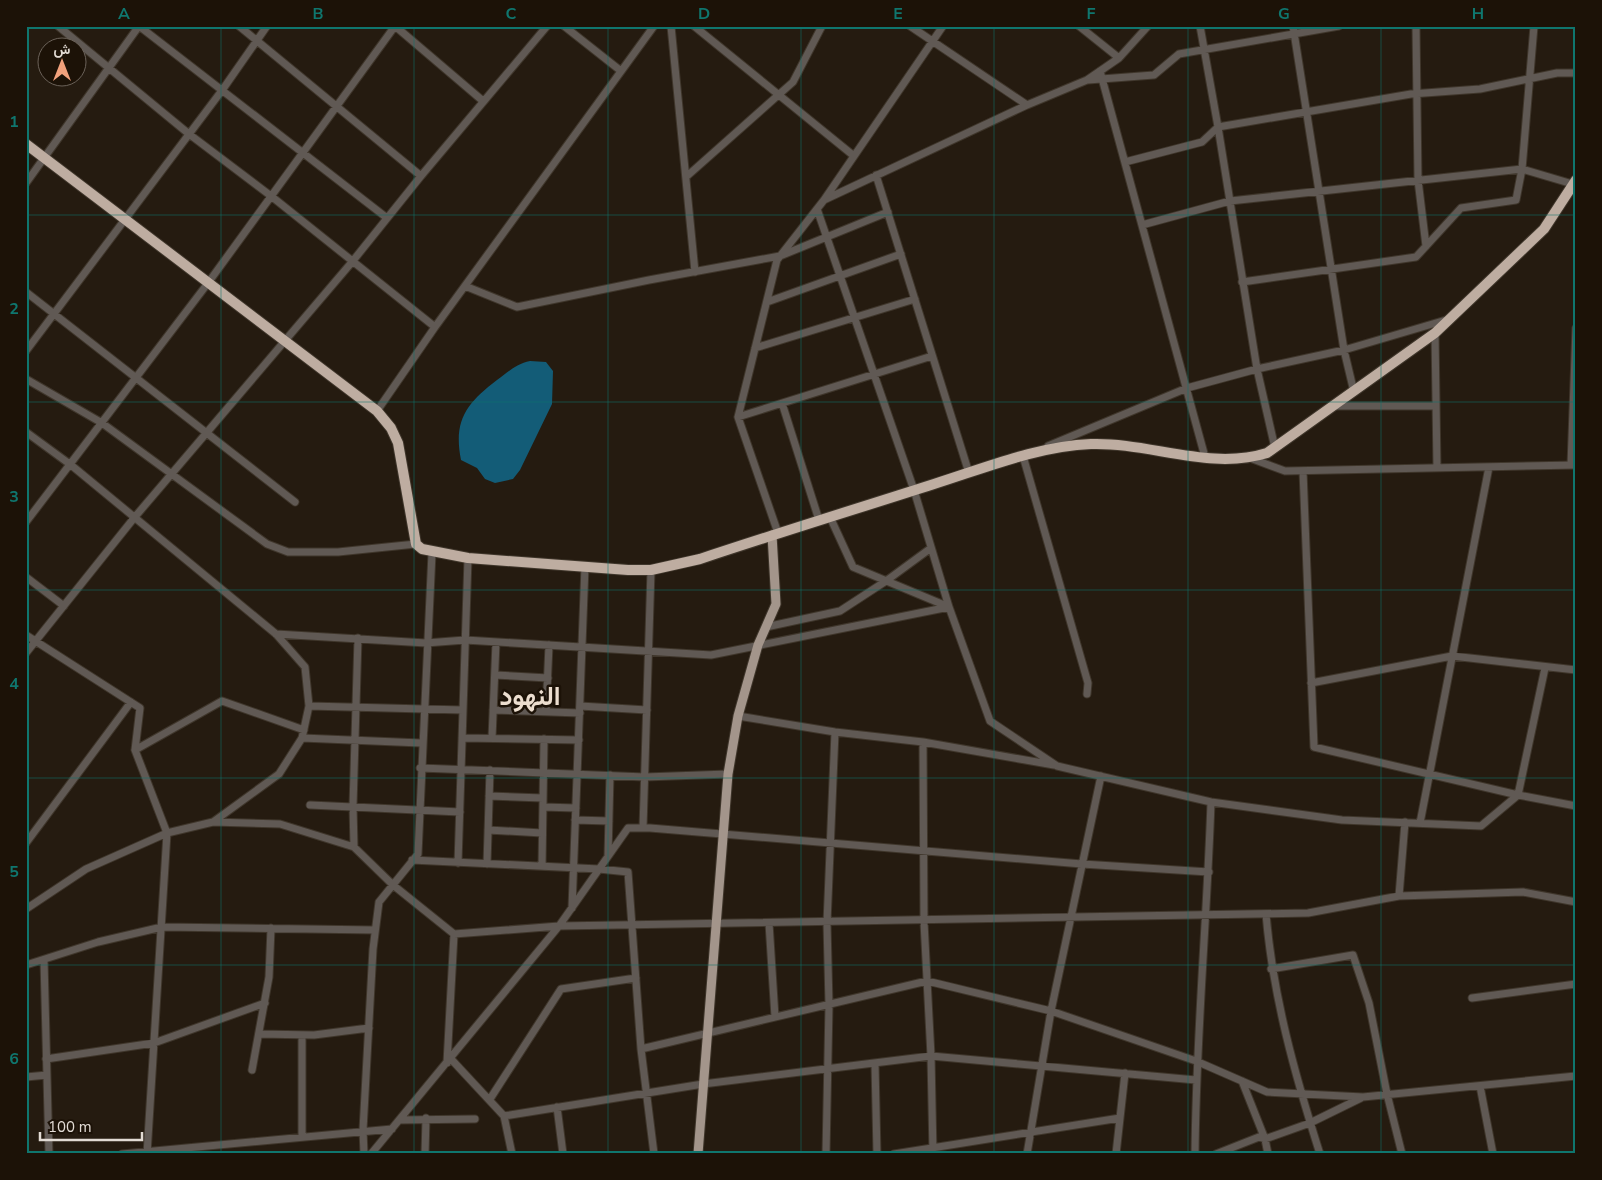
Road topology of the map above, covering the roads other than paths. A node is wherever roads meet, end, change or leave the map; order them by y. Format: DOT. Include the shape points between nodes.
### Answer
graph roads {
  1 [pos="58,26"];
  2 [pos="139,26"];
  3 [pos="239,26"];
  4 [pos="267,26"];
  5 [pos="395,26"];
  6 [pos="547,26"];
  7 [pos="564,26"];
  8 [pos="654,26"];
  9 [pos="671,26"];
  10 [pos="694,26"];
  11 [pos="822,26"];
  12 [pos="910,26"];
  13 [pos="943,26"];
  14 [pos="1079,26"];
  15 [pos="1148,26"];
  16 [pos="1200,26"];
  17 [pos="1339,26"];
  18 [pos="1416,26"];
  19 [pos="1534,26"];
  20 [pos="1294,30"];
  21 [pos="256,41"];
  22 [pos="932,42"];
  23 [pos="1205,48"];
  24 [pos="1119,58"];
  25 [pos="111,68"];
  26 [pos="1100,71"];
  27 [pos="621,72"];
  28 [pos="1576,73"];
  29 [pos="1102,79"];
  30 [pos="1529,79"];
  31 [pos="1087,80"];
  32 [pos="223,89"];
  33 [pos="1417,94"];
  34 [pos="778,95"];
  35 [pos="483,101"];
  36 [pos="338,105"];
  37 [pos="1027,105"];
  38 [pos="1307,111"];
  39 [pos="1218,127"];
  40 [pos="189,134"];
  41 [pos="26,144"];
  42 [pos="303,151"];
  43 [pos="854,156"];
  44 [pos="45,158"];
  45 [pos="1125,162"];
  46 [pos="1522,169"];
  47 [pos="421,176"];
  48 [pos="876,176"];
  49 [pos="686,177"];
  50 [pos="1418,180"];
  51 [pos="26,183"];
  52 [pos="1575,184"];
  53 [pos="1319,191"];
  54 [pos="271,196"];
  55 [pos="824,200"];
  56 [pos="1230,201"];
  57 [pos="817,209"];
  58 [pos="888,212"];
  59 [pos="124,218"];
  60 [pos="387,218"];
  61 [pos="1142,225"];
  62 [pos="827,237"];
  63 [pos="1426,246"];
  64 [pos="901,254"];
  65 [pos="780,256"];
  66 [pos="352,262"];
  67 [pos="1330,270"];
  68 [pos="695,272"];
  69 [pos="840,276"];
  70 [pos="1242,282"];
  71 [pos="208,283"];
  72 [pos="465,286"];
  73 [pos="26,292"];
  74 [pos="915,299"];
  75 [pos="767,302"];
  76 [pos="54,314"];
  77 [pos="854,317"];
  78 [pos="1449,319"];
  79 [pos="435,327"];
  80 [pos="1576,328"];
  81 [pos="1435,333"];
  82 [pos="284,341"];
  83 [pos="755,348"];
  84 [pos="1344,350"];
  85 [pos="26,352"];
  86 [pos="932,356"];
  87 [pos="1257,369"];
  88 [pos="874,374"];
  89 [pos="136,378"];
  90 [pos="26,379"];
  91 [pos="1186,388"];
  92 [pos="1354,392"];
  93 [pos="782,403"];
  94 [pos="1333,406"];
  95 [pos="1436,406"];
  96 [pos="377,411"];
  97 [pos="738,417"];
  98 [pos="102,424"];
  99 [pos="26,432"];
  100 [pos="205,434"];
  101 [pos="1275,448"];
  102 [pos="1026,455"];
  103 [pos="1205,457"];
  104 [pos="1250,458"];
  105 [pos="71,465"];
  106 [pos="1574,465"];
  107 [pos="1489,467"];
  108 [pos="1436,468"];
  109 [pos="1303,471"];
  110 [pos="969,473"];
  111 [pos="171,474"];
  112 [pos="914,490"];
  113 [pos="295,502"];
  114 [pos="830,517"];
  115 [pos="134,518"];
  116 [pos="819,520"];
  117 [pos="26,522"];
  118 [pos="775,534"];
  119 [pos="416,544"];
  120 [pos="931,548"];
  121 [pos="432,553"];
  122 [pos="468,558"];
  123 [pos="585,566"];
  124 [pos="651,570"];
  125 [pos="26,577"];
  126 [pos="886,581"];
  127 [pos="64,606"];
  128 [pos="949,607"];
  129 [pos="766,627"];
  130 [pos="276,634"];
  131 [pos="26,635"];
  132 [pos="358,638"];
  133 [pos="36,640"];
  134 [pos="465,640"];
  135 [pos="496,642"];
  136 [pos="426,643"];
  137 [pos="549,645"];
  138 [pos="758,645"];
  139 [pos="582,646"];
  140 [pos="648,650"];
  141 [pos="26,653"];
  142 [pos="1452,656"];
  143 [pos="1545,668"];
  144 [pos="1576,670"];
  145 [pos="495,675"];
  146 [pos="548,678"];
  147 [pos="1312,683"];
  148 [pos="1088,694"];
  149 [pos="131,702"];
  150 [pos="309,706"];
  151 [pos="357,708"];
  152 [pos="580,709"];
  153 [pos="424,710"];
  154 [pos="463,710"];
  155 [pos="493,710"];
  156 [pos="647,710"];
  157 [pos="546,712"];
  158 [pos="738,716"];
  159 [pos="304,730"];
  160 [pos="834,732"];
  161 [pos="302,738"];
  162 [pos="462,738"];
  163 [pos="492,738"];
  164 [pos="544,739"];
  165 [pos="355,740"];
  166 [pos="578,740"];
  167 [pos="923,742"];
  168 [pos="421,743"];
  169 [pos="134,750"];
  170 [pos="1057,766"];
  171 [pos="420,768"];
  172 [pos="462,769"];
  173 [pos="490,770"];
  174 [pos="544,772"];
  175 [pos="1430,773"];
  176 [pos="577,774"];
  177 [pos="728,774"];
  178 [pos="610,775"];
  179 [pos="1101,776"];
  180 [pos="645,777"];
  181 [pos="1518,795"];
  182 [pos="490,796"];
  183 [pos="543,798"];
  184 [pos="1211,802"];
  185 [pos="310,805"];
  186 [pos="353,806"];
  187 [pos="1576,806"];
  188 [pos="543,807"];
  189 [pos="576,808"];
  190 [pos="419,811"];
  191 [pos="460,812"];
  192 [pos="575,820"];
  193 [pos="609,821"];
  194 [pos="213,822"];
  195 [pos="1404,822"];
  196 [pos="1420,823"];
  197 [pos="26,828"];
  198 [pos="643,828"];
  199 [pos="488,830"];
  200 [pos="33,833"];
  201 [pos="167,833"];
  202 [pos="542,833"];
  203 [pos="724,836"];
  204 [pos="26,843"];
  205 [pos="830,844"];
  206 [pos="354,847"];
  207 [pos="924,851"];
  208 [pos="608,856"];
  209 [pos="412,860"];
  210 [pos="458,863"];
  211 [pos="487,864"];
  212 [pos="1082,864"];
  213 [pos="542,866"];
  214 [pos="574,868"];
  215 [pos="600,869"];
  216 [pos="1209,872"];
  217 [pos="393,885"];
  218 [pos="1399,896"];
  219 [pos="1576,902"];
  220 [pos="572,908"];
  221 [pos="26,909"];
  222 [pos="1266,914"];
  223 [pos="1207,915"];
  224 [pos="1071,917"];
  225 [pos="827,922"];
  226 [pos="924,922"];
  227 [pos="769,923"];
  228 [pos="716,924"];
  229 [pos="632,925"];
  230 [pos="559,926"];
  231 [pos="162,927"];
  232 [pos="272,928"];
  233 [pos="376,930"];
  234 [pos="454,934"];
  235 [pos="44,960"];
  236 [pos="26,965"];
  237 [pos="1271,969"];
  238 [pos="636,978"];
  239 [pos="927,981"];
  240 [pos="1576,984"];
  241 [pos="1472,998"];
  242 [pos="265,1003"];
  243 [pos="829,1005"];
  244 [pos="1051,1011"];
  245 [pos="775,1018"];
  246 [pos="368,1028"];
  247 [pos="258,1034"];
  248 [pos="707,1034"];
  249 [pos="302,1035"];
  250 [pos="154,1043"];
  251 [pos="641,1050"];
  252 [pos="931,1056"];
  253 [pos="46,1059"];
  254 [pos="449,1061"];
  255 [pos="1196,1061"];
  256 [pos="875,1064"];
  257 [pos="1042,1065"];
  258 [pos="252,1070"];
  259 [pos="828,1070"];
  260 [pos="1125,1073"];
  261 [pos="47,1074"];
  262 [pos="1576,1076"];
  263 [pos="26,1077"];
  264 [pos="1196,1080"];
  265 [pos="1242,1081"];
  266 [pos="703,1084"];
  267 [pos="1480,1086"];
  268 [pos="647,1092"];
  269 [pos="1301,1093"];
  270 [pos="1387,1094"];
  271 [pos="1363,1097"];
  272 [pos="490,1099"];
  273 [pos="557,1107"];
  274 [pos="504,1116"];
  275 [pos="426,1118"];
  276 [pos="475,1118"];
  277 [pos="1120,1118"];
  278 [pos="400,1120"];
  279 [pos="1310,1123"];
  280 [pos="392,1129"];
  281 [pos="363,1130"];
  282 [pos="1031,1133"];
  283 [pos="302,1136"];
  284 [pos="1265,1139"];
  285 [pos="933,1151"];
  286 [pos="147,1152"];
  287 [pos="49,1154"];
  288 [pos="122,1154"];
  289 [pos="364,1154"];
  290 [pos="371,1154"];
  291 [pos="425,1154"];
  292 [pos="512,1154"];
  293 [pos="564,1154"];
  294 [pos="654,1154"];
  295 [pos="698,1154"];
  296 [pos="826,1154"];
  297 [pos="876,1154"];
  298 [pos="894,1154"];
  299 [pos="1027,1154"];
  300 [pos="1116,1154"];
  301 [pos="1195,1154"];
  302 [pos="1216,1154"];
  303 [pos="1268,1154"];
  304 [pos="1320,1154"];
  305 [pos="1402,1154"];
  306 [pos="1493,1154"];
  1 -- 25 [label="street"];
  2 -- 25 [label="street"];
  2 -- 32 [label="street"];
  3 -- 21 [label="street"];
  4 -- 21 [label="street"];
  5 -- 35 [label="street"];
  5 -- 36 [label="street"];
  6 -- 35 [label="street"];
  7 -- 27 [label="street"];
  8 -- 27 [label="street"];
  9 -- 49 [label="street"];
  10 -- 34 [label="street"];
  11 -- 34 [label="street" via="793,82"];
  12 -- 22 [label="street"];
  13 -- 22 [label="street"];
  14 -- 24 [label="street"];
  15 -- 24 [label="street"];
  16 -- 23 [label="street"];
  17 -- 20 [label="street"];
  18 -- 33 [label="street"];
  19 -- 30 [label="street"];
  20 -- 23 [label="street"];
  20 -- 38 [label="street"];
  21 -- 32 [label="street"];
  21 -- 36 [label="street"];
  22 -- 37 [label="street"];
  22 -- 43 [label="street"];
  23 -- 29 [label="street" via="1179,54 1154,75"];
  23 -- 39 [label="street"];
  24 -- 26 [label="street"];
  25 -- 40 [label="street"];
  25 -- 44 [label="street"];
  26 -- 29 [label="street"];
  26 -- 31 [label="street"];
  27 -- 72 [label="street"];
  28 -- 30 [label="street"];
  29 -- 31 [label="street"];
  29 -- 45 [label="street"];
  30 -- 33 [label="street" via="1480,89"];
  30 -- 46 [label="street"];
  31 -- 37 [label="street"];
  32 -- 40 [label="street"];
  32 -- 42 [label="street"];
  33 -- 38 [label="street"];
  33 -- 50 [label="street"];
  34 -- 43 [label="street"];
  34 -- 49 [label="street"];
  35 -- 47 [label="street"];
  36 -- 42 [label="street"];
  36 -- 47 [label="street"];
  37 -- 48 [label="street"];
  38 -- 39 [label="street"];
  38 -- 53 [label="street"];
  39 -- 45 [label="street" via="1202,142"];
  39 -- 56 [label="street"];
  40 -- 54 [label="street"];
  40 -- 59 [label="street"];
  41 -- 44 [label="highway"];
  42 -- 54 [label="street"];
  42 -- 60 [label="street"];
  43 -- 55 [label="street"];
  44 -- 51 [label="street"];
  44 -- 59 [label="highway"];
  45 -- 61 [label="street"];
  46 -- 50 [label="street"];
  46 -- 52 [label="street"];
  46 -- 63 [label="street" via="1516,200 1461,208"];
  47 -- 60 [label="street"];
  48 -- 55 [label="street"];
  48 -- 58 [label="street"];
  49 -- 68 [label="street"];
  50 -- 53 [label="street"];
  50 -- 63 [label="street"];
  52 -- 78 [label="highway" via="1544,229"];
  53 -- 56 [label="street"];
  53 -- 67 [label="street"];
  54 -- 66 [label="street"];
  54 -- 71 [label="street"];
  55 -- 57 [label="street"];
  56 -- 61 [label="street"];
  56 -- 70 [label="street"];
  57 -- 62 [label="street"];
  57 -- 65 [label="street"];
  58 -- 62 [label="street"];
  58 -- 64 [label="street"];
  59 -- 71 [label="highway"];
  59 -- 76 [label="street"];
  60 -- 66 [label="street"];
  61 -- 91 [label="street"];
  62 -- 65 [label="street"];
  62 -- 69 [label="street"];
  63 -- 67 [label="street" via="1416,258"];
  64 -- 69 [label="street"];
  64 -- 74 [label="street"];
  65 -- 68 [label="street"];
  65 -- 75 [label="street"];
  66 -- 79 [label="street"];
  66 -- 82 [label="street"];
  67 -- 70 [label="street"];
  67 -- 84 [label="street"];
  68 -- 72 [label="street" via="517,307"];
  69 -- 75 [label="street"];
  69 -- 77 [label="street"];
  70 -- 87 [label="street"];
  71 -- 82 [label="highway"];
  71 -- 89 [label="street"];
  72 -- 79 [label="street"];
  73 -- 76 [label="street"];
  74 -- 77 [label="street"];
  74 -- 86 [label="street"];
  75 -- 83 [label="street"];
  76 -- 85 [label="street"];
  76 -- 89 [label="street"];
  77 -- 83 [label="street"];
  77 -- 88 [label="street"];
  78 -- 81 [label="highway"];
  78 -- 84 [label="street"];
  79 -- 96 [label="street"];
  80 -- 106 [label="street"];
  81 -- 92 [label="highway"];
  81 -- 95 [label="street"];
  82 -- 96 [label="highway"];
  82 -- 100 [label="street"];
  83 -- 97 [label="street"];
  84 -- 87 [label="street"];
  84 -- 92 [label="street"];
  86 -- 88 [label="street"];
  86 -- 110 [label="street"];
  87 -- 91 [label="street"];
  87 -- 101 [label="street"];
  88 -- 93 [label="street"];
  88 -- 112 [label="street"];
  89 -- 98 [label="street"];
  89 -- 100 [label="street"];
  90 -- 98 [label="street"];
  91 -- 102 [label="street"];
  91 -- 103 [label="street"];
  92 -- 94 [label="highway"];
  93 -- 97 [label="street"];
  93 -- 116 [label="street"];
  94 -- 95 [label="street"];
  94 -- 101 [label="highway"];
  95 -- 108 [label="street"];
  96 -- 119 [label="highway" via="398,443"];
  97 -- 118 [label="street"];
  98 -- 105 [label="street"];
  98 -- 111 [label="street"];
  99 -- 105 [label="street"];
  100 -- 111 [label="street"];
  100 -- 113 [label="street"];
  101 -- 104 [label="highway"];
  102 -- 103 [label="highway" via="1091,444 1131,446"];
  102 -- 110 [label="highway"];
  102 -- 148 [label="street" via="1088,683"];
  103 -- 104 [label="highway"];
  104 -- 109 [label="street" via="1285,471"];
  105 -- 115 [label="street"];
  105 -- 117 [label="street"];
  106 -- 107 [label="street"];
  107 -- 108 [label="street"];
  107 -- 142 [label="street"];
  108 -- 109 [label="street"];
  109 -- 147 [label="street"];
  110 -- 112 [label="highway"];
  111 -- 115 [label="street"];
  111 -- 119 [label="street" via="267,544 288,552 338,552"];
  112 -- 114 [label="highway"];
  112 -- 120 [label="street"];
  114 -- 116 [label="highway"];
  114 -- 126 [label="street" via="853,567"];
  115 -- 127 [label="street"];
  115 -- 130 [label="street"];
  116 -- 118 [label="highway"];
  118 -- 124 [label="highway" via="700,559"];
  118 -- 129 [label="main road" via="776,604"];
  119 -- 121 [label="highway"];
  120 -- 126 [label="street"];
  120 -- 128 [label="street"];
  121 -- 122 [label="highway"];
  121 -- 136 [label="street"];
  122 -- 123 [label="highway"];
  122 -- 134 [label="street"];
  123 -- 124 [label="highway"];
  123 -- 139 [label="street"];
  124 -- 140 [label="street"];
  125 -- 127 [label="street"];
  126 -- 128 [label="street"];
  126 -- 129 [label="street" via="840,611"];
  127 -- 133 [label="street"];
  128 -- 138 [label="street"];
  128 -- 170 [label="street" via="990,721"];
  129 -- 138 [label="main road"];
  130 -- 132 [label="street"];
  130 -- 150 [label="street" via="304,667"];
  131 -- 133 [label="street"];
  132 -- 136 [label="street"];
  132 -- 151 [label="street"];
  133 -- 141 [label="street"];
  133 -- 149 [label="street"];
  134 -- 135 [label="street"];
  134 -- 136 [label="street"];
  134 -- 154 [label="street"];
  135 -- 137 [label="street"];
  135 -- 145 [label="street"];
  136 -- 153 [label="street"];
  137 -- 139 [label="street"];
  137 -- 146 [label="street"];
  138 -- 140 [label="street" via="711,655"];
  138 -- 158 [label="main road"];
  139 -- 140 [label="street"];
  139 -- 152 [label="street"];
  140 -- 156 [label="street"];
  142 -- 143 [label="street"];
  142 -- 147 [label="street"];
  142 -- 175 [label="street"];
  143 -- 144 [label="street"];
  143 -- 181 [label="street"];
  145 -- 146 [label="street"];
  145 -- 155 [label="street"];
  146 -- 157 [label="street"];
  147 -- 175 [label="street" via="1314,747"];
  149 -- 169 [label="street" via="140,708"];
  149 -- 200 [label="street"];
  150 -- 151 [label="street"];
  150 -- 159 [label="street"];
  151 -- 153 [label="street"];
  151 -- 165 [label="street"];
  152 -- 156 [label="street"];
  152 -- 157 [label="street"];
  152 -- 166 [label="street"];
  153 -- 154 [label="street"];
  153 -- 168 [label="street"];
  154 -- 162 [label="street"];
  155 -- 157 [label="street"];
  155 -- 163 [label="street"];
  156 -- 180 [label="street"];
  158 -- 160 [label="street"];
  158 -- 177 [label="main road"];
  159 -- 161 [label="street"];
  159 -- 169 [label="street" via="222,701"];
  160 -- 167 [label="street"];
  160 -- 205 [label="street"];
  161 -- 165 [label="street"];
  161 -- 194 [label="street" via="279,774"];
  162 -- 163 [label="street"];
  162 -- 172 [label="street"];
  163 -- 164 [label="street"];
  164 -- 166 [label="street"];
  164 -- 174 [label="street"];
  165 -- 168 [label="street"];
  165 -- 186 [label="street"];
  166 -- 176 [label="street"];
  167 -- 170 [label="street"];
  167 -- 207 [label="street"];
  168 -- 171 [label="street"];
  169 -- 201 [label="street"];
  170 -- 179 [label="street"];
  171 -- 172 [label="street"];
  171 -- 190 [label="street"];
  172 -- 173 [label="street"];
  172 -- 191 [label="street"];
  173 -- 174 [label="street"];
  173 -- 182 [label="street"];
  174 -- 176 [label="street"];
  174 -- 183 [label="street"];
  175 -- 181 [label="street"];
  175 -- 196 [label="street"];
  176 -- 178 [label="street"];
  176 -- 189 [label="street"];
  177 -- 180 [label="street"];
  177 -- 203 [label="main road"];
  178 -- 180 [label="street"];
  178 -- 193 [label="street"];
  179 -- 184 [label="street"];
  179 -- 212 [label="street"];
  180 -- 198 [label="street"];
  181 -- 187 [label="street"];
  181 -- 196 [label="street" via="1481,826"];
  182 -- 183 [label="street"];
  182 -- 199 [label="street"];
  183 -- 188 [label="street"];
  184 -- 195 [label="street" via="1342,820"];
  184 -- 216 [label="street"];
  185 -- 186 [label="street"];
  186 -- 190 [label="street"];
  186 -- 206 [label="street"];
  188 -- 189 [label="street"];
  188 -- 202 [label="street"];
  189 -- 192 [label="street"];
  190 -- 191 [label="street"];
  190 -- 209 [label="street" via="418,854"];
  191 -- 210 [label="street"];
  192 -- 193 [label="street"];
  192 -- 214 [label="street"];
  193 -- 208 [label="street"];
  194 -- 201 [label="street"];
  194 -- 206 [label="street" via="280,824"];
  195 -- 196 [label="street"];
  195 -- 218 [label="street"];
  197 -- 200 [label="street"];
  198 -- 203 [label="street"];
  198 -- 208 [label="street" via="628,828"];
  199 -- 202 [label="street"];
  199 -- 211 [label="street"];
  200 -- 204 [label="street"];
  201 -- 221 [label="street" via="86,870"];
  201 -- 231 [label="street"];
  202 -- 213 [label="street"];
  203 -- 205 [label="street"];
  203 -- 228 [label="main road"];
  205 -- 207 [label="street"];
  205 -- 225 [label="street"];
  206 -- 217 [label="street"];
  207 -- 212 [label="street"];
  207 -- 226 [label="street"];
  208 -- 215 [label="street"];
  209 -- 210 [label="street"];
  209 -- 217 [label="street"];
  210 -- 211 [label="street"];
  211 -- 213 [label="street"];
  212 -- 216 [label="street"];
  212 -- 224 [label="street"];
  213 -- 214 [label="street"];
  214 -- 215 [label="street"];
  214 -- 220 [label="street"];
  215 -- 220 [label="street"];
  215 -- 229 [label="street" via="628,872"];
  216 -- 223 [label="street"];
  217 -- 233 [label="street" via="379,902"];
  217 -- 234 [label="street"];
  218 -- 219 [label="street" via="1523,892"];
  218 -- 222 [label="street" via="1308,913"];
  220 -- 230 [label="street"];
  222 -- 223 [label="street"];
  222 -- 237 [label="street"];
  223 -- 224 [label="street"];
  223 -- 255 [label="street"];
  224 -- 226 [label="street"];
  224 -- 244 [label="street"];
  225 -- 226 [label="street"];
  225 -- 227 [label="street"];
  225 -- 243 [label="street"];
  226 -- 239 [label="street"];
  227 -- 228 [label="street"];
  227 -- 245 [label="street"];
  228 -- 229 [label="street"];
  228 -- 248 [label="main road"];
  229 -- 230 [label="street"];
  229 -- 238 [label="street"];
  230 -- 234 [label="street"];
  230 -- 254 [label="street"];
  231 -- 232 [label="street"];
  231 -- 235 [label="street" via="98,942"];
  231 -- 250 [label="street"];
  232 -- 233 [label="street"];
  232 -- 242 [label="street"];
  233 -- 246 [label="street"];
  234 -- 254 [label="street"];
  235 -- 236 [label="street"];
  235 -- 253 [label="street"];
  237 -- 269 [label="street"];
  237 -- 270 [label="street" via="1353,955 1369,1003"];
  238 -- 251 [label="street"];
  238 -- 272 [label="street" via="561,989"];
  239 -- 243 [label="street"];
  239 -- 244 [label="street"];
  239 -- 252 [label="street"];
  240 -- 241 [label="street"];
  242 -- 247 [label="street"];
  242 -- 250 [label="street"];
  243 -- 245 [label="street"];
  243 -- 259 [label="street"];
  244 -- 255 [label="street"];
  244 -- 257 [label="street"];
  245 -- 248 [label="street"];
  246 -- 249 [label="street"];
  246 -- 281 [label="street"];
  247 -- 249 [label="street"];
  247 -- 258 [label="street"];
  248 -- 251 [label="street"];
  248 -- 266 [label="main road"];
  249 -- 283 [label="street"];
  250 -- 253 [label="street"];
  250 -- 286 [label="street"];
  251 -- 268 [label="street"];
  252 -- 256 [label="street"];
  252 -- 257 [label="street"];
  252 -- 285 [label="street"];
  253 -- 261 [label="street"];
  254 -- 272 [label="street"];
  254 -- 278 [label="street"];
  255 -- 264 [label="street"];
  255 -- 265 [label="street"];
  256 -- 259 [label="street"];
  256 -- 297 [label="street"];
  257 -- 260 [label="street"];
  257 -- 282 [label="street"];
  259 -- 266 [label="street"];
  259 -- 296 [label="street"];
  260 -- 264 [label="street"];
  260 -- 277 [label="street"];
  261 -- 263 [label="street"];
  261 -- 287 [label="street"];
  262 -- 267 [label="street"];
  264 -- 301 [label="street"];
  265 -- 269 [label="street" via="1267,1092"];
  265 -- 284 [label="street"];
  266 -- 268 [label="street"];
  266 -- 295 [label="main road"];
  267 -- 270 [label="street"];
  267 -- 306 [label="street"];
  268 -- 273 [label="street"];
  268 -- 294 [label="street"];
  269 -- 271 [label="street"];
  269 -- 279 [label="street"];
  270 -- 271 [label="street"];
  270 -- 305 [label="street"];
  271 -- 279 [label="street"];
  272 -- 274 [label="street"];
  273 -- 274 [label="street"];
  273 -- 293 [label="street"];
  274 -- 292 [label="street"];
  275 -- 276 [label="street"];
  275 -- 278 [label="street"];
  275 -- 291 [label="street"];
  277 -- 282 [label="street"];
  277 -- 300 [label="street"];
  278 -- 280 [label="street"];
  279 -- 284 [label="street"];
  279 -- 304 [label="street"];
  280 -- 281 [label="street"];
  280 -- 290 [label="street"];
  281 -- 283 [label="street"];
  281 -- 289 [label="street"];
  282 -- 285 [label="street"];
  282 -- 299 [label="street"];
  283 -- 286 [label="street"];
  284 -- 302 [label="street" via="1259,1137"];
  284 -- 303 [label="street"];
  285 -- 298 [label="street"];
  286 -- 288 [label="street"];
}
